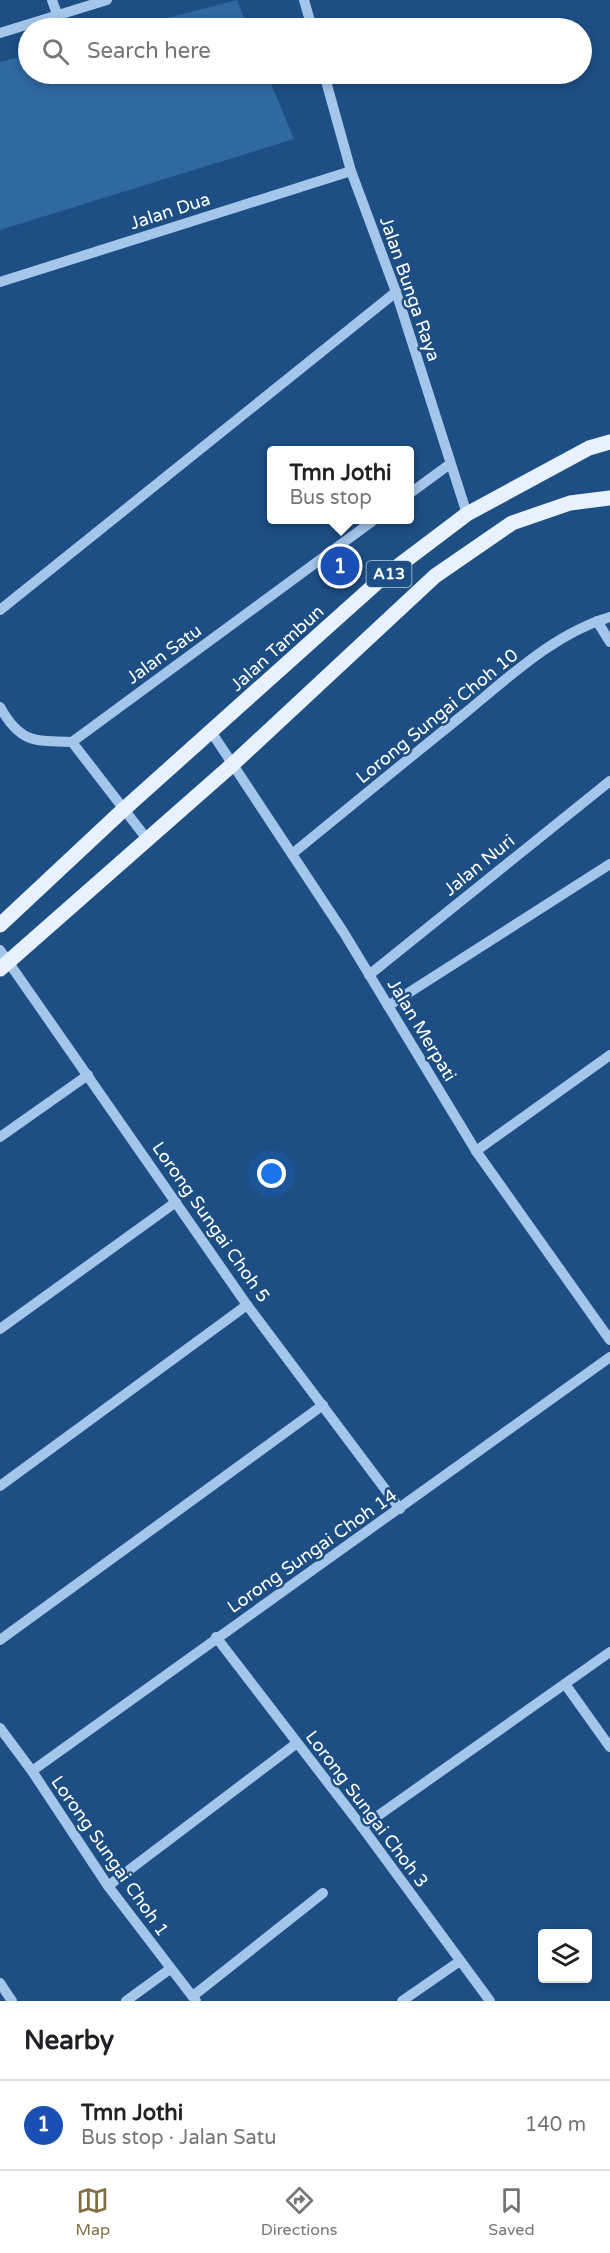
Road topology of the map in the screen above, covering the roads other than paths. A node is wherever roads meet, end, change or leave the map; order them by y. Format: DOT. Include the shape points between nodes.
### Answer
graph roads {
  1 [pos="52,0"];
  2 [pos="107,0"];
  3 [pos="304,0"];
  4 [pos="57,14"];
  5 [pos="45,18"];
  6 [pos="309,18"];
  7 [pos="18,27"];
  8 [pos="0,33"];
  9 [pos="327,84"];
  10 [pos="351,171"];
  11 [pos="0,282"];
  12 [pos="396,292"];
  13 [pos="610,442"];
  14 [pos="450,464"];
  15 [pos="414,490"];
  16 [pos="610,498"];
  17 [pos="467,514"];
  18 [pos="367,524"];
  19 [pos="0,610"];
  20 [pos="610,617"];
  21 [pos="597,621"];
  22 [pos="610,642"];
  23 [pos="0,707"];
  24 [pos="212,733"];
  25 [pos="72,742"];
  26 [pos="233,764"];
  27 [pos="610,781"];
  28 [pos="123,810"];
  29 [pos="147,839"];
  30 [pos="292,854"];
  31 [pos="610,864"];
  32 [pos="0,925"];
  33 [pos="3,960"];
  34 [pos="369,975"];
  35 [pos="388,1006"];
  36 [pos="610,1055"];
  37 [pos="88,1075"];
  38 [pos="0,1137"];
  39 [pos="476,1151"];
  40 [pos="176,1202"];
  41 [pos="247,1305"];
  42 [pos="0,1329"];
  43 [pos="610,1340"];
  44 [pos="610,1358"];
  45 [pos="323,1405"];
  46 [pos="0,1486"];
  47 [pos="400,1509"];
  48 [pos="216,1637"];
  49 [pos="0,1640"];
  50 [pos="610,1652"];
  51 [pos="565,1684"];
  52 [pos="0,1728"];
  53 [pos="297,1743"];
  54 [pos="610,1747"];
  55 [pos="32,1771"];
  56 [pos="362,1827"];
  57 [pos="108,1886"];
  58 [pos="323,1893"];
  59 [pos="460,1961"];
  60 [pos="170,1969"];
  61 [pos="0,1983"];
  62 [pos="194,1999"];
  63 [pos="12,2001"];
  64 [pos="126,2001"];
  65 [pos="402,2001"];
  66 [pos="490,2001"];
  1 -- 4 [label="street"];
  2 -- 4 [label="street"];
  3 -- 6 [label="street"];
  4 -- 5 [label="street"];
  7 -- 8 [label="street"];
  9 -- 10 [label="street, Jalan Bunga Raya"];
  10 -- 11 [label="street, Jalan Dua"];
  10 -- 12 [label="street, Jalan Bunga Raya"];
  12 -- 14 [label="street, Jalan Bunga Raya"];
  12 -- 19 [label="street"];
  13 -- 17 [label="main road, Jalan Tambun / A13" via="589,448"];
  14 -- 15 [label="street"];
  14 -- 17 [label="street, Jalan Bunga Raya"];
  16 -- 26 [label="main road, A13" via="570,503 512,524 435,576"];
  17 -- 24 [label="main road, Jalan Tambun / A13" via="381,579"];
  18 -- 25 [label="street, Jalan Satu"];
  20 -- 21 [label="street, Lorong Sungai Choh 10"];
  21 -- 22 [label="street"];
  21 -- 30 [label="street, Lorong Sungai Choh 10" via="560,640 518,670"];
  23 -- 25 [label="street" via="10,724 23,735 39,741"];
  24 -- 26 [label="street, Jalan Merpati"];
  24 -- 28 [label="main road, Jalan Tambun / A13"];
  25 -- 28 [label="street"];
  26 -- 29 [label="main road, A13"];
  26 -- 30 [label="street, Jalan Merpati"];
  27 -- 34 [label="street, Jalan Nuri"];
  28 -- 29 [label="street"];
  28 -- 32 [label="main road, Jalan Tambun / A13"];
  29 -- 33 [label="main road, A13"];
  30 -- 34 [label="street, Jalan Merpati"];
  31 -- 35 [label="street"];
  33 -- 37 [label="street, Lorong Sungai Choh 5"];
  34 -- 35 [label="street, Jalan Merpati"];
  35 -- 39 [label="street, Jalan Merpati"];
  36 -- 39 [label="street"];
  37 -- 38 [label="street"];
  37 -- 40 [label="street, Lorong Sungai Choh 5"];
  39 -- 43 [label="street, Jalan Merpati"];
  40 -- 41 [label="street, Lorong Sungai Choh 5"];
  40 -- 42 [label="street"];
  41 -- 45 [label="street, Lorong Sungai Choh 5"];
  41 -- 46 [label="street"];
  44 -- 47 [label="street, Lorong Sungai Choh 14"];
  45 -- 47 [label="street, Lorong Sungai Choh 5"];
  45 -- 49 [label="street"];
  47 -- 48 [label="street, Lorong Sungai Choh 14"];
  48 -- 53 [label="street, Lorong Sungai Choh 3"];
  48 -- 55 [label="street, Lorong Sungai Choh 14"];
  50 -- 51 [label="street"];
  51 -- 54 [label="street"];
  51 -- 56 [label="street"];
  52 -- 55 [label="street, Lorong Sungai Choh 1"];
  53 -- 56 [label="street, Lorong Sungai Choh 3"];
  53 -- 57 [label="street"];
  55 -- 57 [label="street, Lorong Sungai Choh 1"];
  56 -- 59 [label="street, Lorong Sungai Choh 3"];
  57 -- 60 [label="street, Lorong Sungai Choh 1"];
  58 -- 62 [label="street"];
  59 -- 65 [label="street"];
  59 -- 66 [label="street, Lorong Sungai Choh 3"];
  60 -- 62 [label="street, Lorong Sungai Choh 1"];
  60 -- 64 [label="street"];
  61 -- 63 [label="street"];
}
